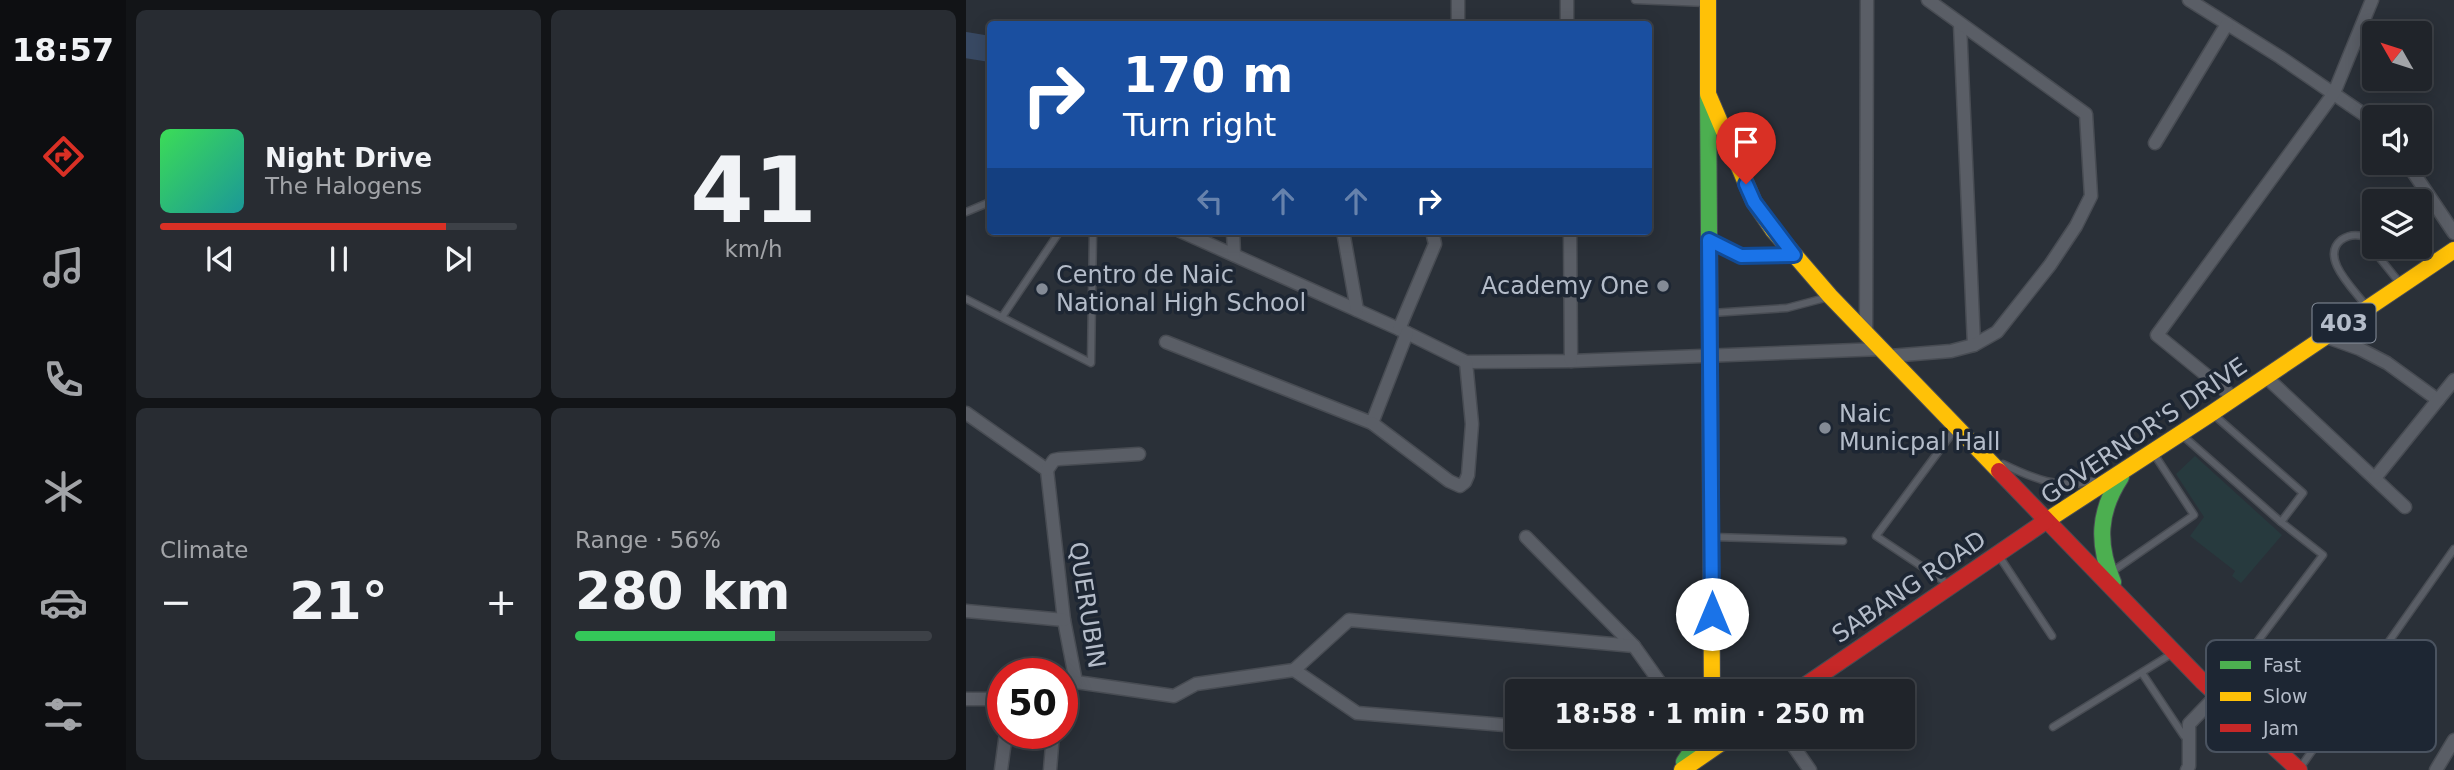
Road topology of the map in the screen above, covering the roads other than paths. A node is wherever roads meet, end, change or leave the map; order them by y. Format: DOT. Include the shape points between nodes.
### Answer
graph roads {
  1 [pos="1458,0"];
  2 [pos="1567,0"];
  3 [pos="1634,0"];
  4 [pos="1867,0"];
  5 [pos="1928,0"];
  6 [pos="2189,0"];
  7 [pos="2372,0"];
  8 [pos="1708,2"];
  9 [pos="2211,6"];
  10 [pos="1458,21"];
  11 [pos="1567,21"];
  12 [pos="1960,24"];
  13 [pos="2227,24"];
  14 [pos="2334,93"];
  15 [pos="1708,94"];
  16 [pos="2362,113"];
  17 [pos="2155,143"];
  18 [pos="2415,175"];
  19 [pos="987,203"];
  20 [pos="966,212"];
  21 [pos="2454,233"];
  22 [pos="1057,235"];
  23 [pos="1093,235"];
  24 [pos="1189,235"];
  25 [pos="1233,235"];
  26 [pos="1344,235"];
  27 [pos="1433,235"];
  28 [pos="1570,235"];
  29 [pos="1709,240"];
  30 [pos="2454,250"];
  31 [pos="1234,255"];
  32 [pos="1794,255"];
  33 [pos="2401,285"];
  34 [pos="1830,296"];
  35 [pos="966,299"];
  36 [pos="2368,307"];
  37 [pos="1357,310"];
  38 [pos="1710,313"];
  39 [pos="1002,317"];
  40 [pos="1403,331"];
  41 [pos="1866,332"];
  42 [pos="2324,336"];
  43 [pos="1166,342"];
  44 [pos="1974,345"];
  45 [pos="1886,353"];
  46 [pos="1710,356"];
  47 [pos="1570,361"];
  48 [pos="1466,362"];
  49 [pos="2265,376"];
  50 [pos="2454,380"];
  51 [pos="2233,397"];
  52 [pos="2438,400"];
  53 [pos="966,413"];
  54 [pos="2212,413"];
  55 [pos="1372,423"];
  56 [pos="1957,427"];
  57 [pos="2180,433"];
  58 [pos="2153,452"];
  59 [pos="1983,453"];
  60 [pos="1139,454"];
  61 [pos="2128,469"];
  62 [pos="1047,470"];
  63 [pos="2375,478"];
  64 [pos="2406,507"];
  65 [pos="2046,521"];
  66 [pos="2281,522"];
  67 [pos="1526,537"];
  68 [pos="1712,537"];
  69 [pos="1843,541"];
  70 [pos="2454,549"];
  71 [pos="1998,554"];
  72 [pos="2106,576"];
  73 [pos="1951,586"];
  74 [pos="966,611"];
  75 [pos="1064,620"];
  76 [pos="2052,636"];
  77 [pos="2258,640"];
  78 [pos="2390,640"];
  79 [pos="1634,646"];
  80 [pos="2175,652"];
  81 [pos="1071,658"];
  82 [pos="1294,670"];
  83 [pos="2142,673"];
  84 [pos="1658,679"];
  85 [pos="1712,679"];
  86 [pos="1815,679"];
  87 [pos="1078,681"];
  88 [pos="2206,685"];
  89 [pos="987,700"];
  90 [pos="966,702"];
  91 [pos="2206,705"];
  92 [pos="1505,725"];
  93 [pos="2053,727"];
  94 [pos="2184,736"];
  95 [pos="2454,740"];
  96 [pos="1004,749"];
  97 [pos="1052,749"];
  98 [pos="1694,749"];
  99 [pos="1711,749"];
  100 [pos="1795,749"];
  101 [pos="2279,752"];
  102 [pos="2312,752"];
  103 [pos="1001,770"];
  104 [pos="1050,770"];
  105 [pos="1679,770"];
  106 [pos="1810,770"];
  107 [pos="2186,770"];
  108 [pos="2299,770"];
  109 [pos="2436,770"];
  1 -- 10 [label="street"];
  2 -- 11 [label="street"];
  3 -- 8 [label="lane"];
  4 -- 41 [label="street"];
  5 -- 12 [label="street"];
  6 -- 9 [label="street"];
  7 -- 14 [label="street"];
  8 -- 15 [label="main road"];
  9 -- 13 [label="street"];
  12 -- 44 [label="street"];
  12 -- 44 [label="street" via="2086,114 2091,197 2050,265 2005,323"];
  13 -- 14 [label="street"];
  13 -- 17 [label="street"];
  14 -- 16 [label="street"];
  14 -- 51 [label="street" via="2157,335"];
  15 -- 29 [label="main road"];
  15 -- 32 [label="main road" via="1754,202"];
  18 -- 21 [label="street"];
  19 -- 20 [label="lane"];
  22 -- 39 [label="lane"];
  23 -- 39 [label="lane" via="1091,363"];
  24 -- 31 [label="street"];
  25 -- 31 [label="street"];
  26 -- 37 [label="street"];
  27 -- 40 [label="street" via="1435,244"];
  28 -- 47 [label="street"];
  29 -- 32 [label="lane" via="1741,256"];
  29 -- 38 [label="main road"];
  30 -- 33 [label="main road, GOVERNOR'S DRIVE / 403"];
  31 -- 37 [label="street"];
  32 -- 34 [label="main road"];
  33 -- 36 [label="main road, GOVERNOR'S DRIVE / 403"];
  33 -- 36 [label="lane" via="2368,241 2348,235 2335,246 2333,255"];
  34 -- 38 [label="lane" via="1787,308"];
  34 -- 41 [label="main road"];
  35 -- 39 [label="lane"];
  36 -- 42 [label="main road, GOVERNOR'S DRIVE / 403"];
  37 -- 40 [label="street"];
  38 -- 46 [label="main road"];
  40 -- 48 [label="street"];
  40 -- 55 [label="street"];
  41 -- 45 [label="main road"];
  42 -- 49 [label="main road, GOVERNOR'S DRIVE / 403"];
  42 -- 52 [label="street" via="2388,363"];
  43 -- 55 [label="street"];
  44 -- 45 [label="street" via="1951,351"];
  45 -- 46 [label="street"];
  45 -- 56 [label="main road"];
  46 -- 47 [label="street"];
  46 -- 68 [label="main road"];
  47 -- 48 [label="street"];
  48 -- 55 [label="street" via="1472,424 1468,475 1460,486"];
  49 -- 51 [label="main road, GOVERNOR'S DRIVE / 403"];
  49 -- 63 [label="street"];
  50 -- 52 [label="street"];
  51 -- 54 [label="main road, GOVERNOR'S DRIVE / 403"];
  52 -- 63 [label="street"];
  53 -- 62 [label="street"];
  54 -- 57 [label="main road, GOVERNOR'S DRIVE / 403"];
  54 -- 66 [label="lane" via="2303,493"];
  56 -- 59 [label="main road"];
  56 -- 73 [label="lane" via="1876,536"];
  57 -- 58 [label="main road, GOVERNOR'S DRIVE / 403"];
  57 -- 66 [label="lane"];
  58 -- 61 [label="main road, GOVERNOR'S DRIVE / 403"];
  58 -- 72 [label="lane" via="2194,515"];
  59 -- 61 [label="lane" via="2031,476 2065,485 2089,483"];
  59 -- 65 [label="main road"];
  60 -- 62 [label="street" via="1059,459"];
  61 -- 65 [label="main road, GOVERNOR'S DRIVE / 403"];
  61 -- 72 [label="main road" via="2111,492 2101,522"];
  62 -- 75 [label="street, QUERUBIN"];
  63 -- 64 [label="street"];
  65 -- 71 [label="main road, SABANG ROAD / 403"];
  65 -- 72 [label="main road, GOVERNOR'S DRIVE"];
  66 -- 77 [label="lane" via="2323,555"];
  67 -- 79 [label="street"];
  68 -- 69 [label="lane"];
  68 -- 85 [label="main road"];
  70 -- 78 [label="lane"];
  71 -- 73 [label="main road, SABANG ROAD / 403"];
  71 -- 76 [label="lane"];
  72 -- 80 [label="main road, GOVERNOR'S DRIVE"];
  73 -- 86 [label="main road, SABANG ROAD / 403"];
  74 -- 75 [label="street"];
  75 -- 81 [label="street, QUERUBIN"];
  79 -- 82 [label="street" via="1349,620"];
  79 -- 84 [label="street"];
  80 -- 83 [label="lane"];
  80 -- 88 [label="main road, GOVERNOR'S DRIVE"];
  82 -- 87 [label="street, QUERUBIN" via="1196,684 1174,696"];
  82 -- 92 [label="street" via="1357,713"];
  83 -- 93 [label="lane"];
  83 -- 94 [label="lane"];
  89 -- 90 [label="street"];
  91 -- 107 [label="street" via="2189,724"];
  95 -- 109 [label="street"];
  96 -- 103 [label="street"];
  97 -- 104 [label="street"];
  98 -- 105 [label="main road"];
  99 -- 105 [label="main road"];
  100 -- 106 [label="street"];
  101 -- 108 [label="main road, GOVERNOR'S DRIVE"];
  102 -- 108 [label="lane"];
}
